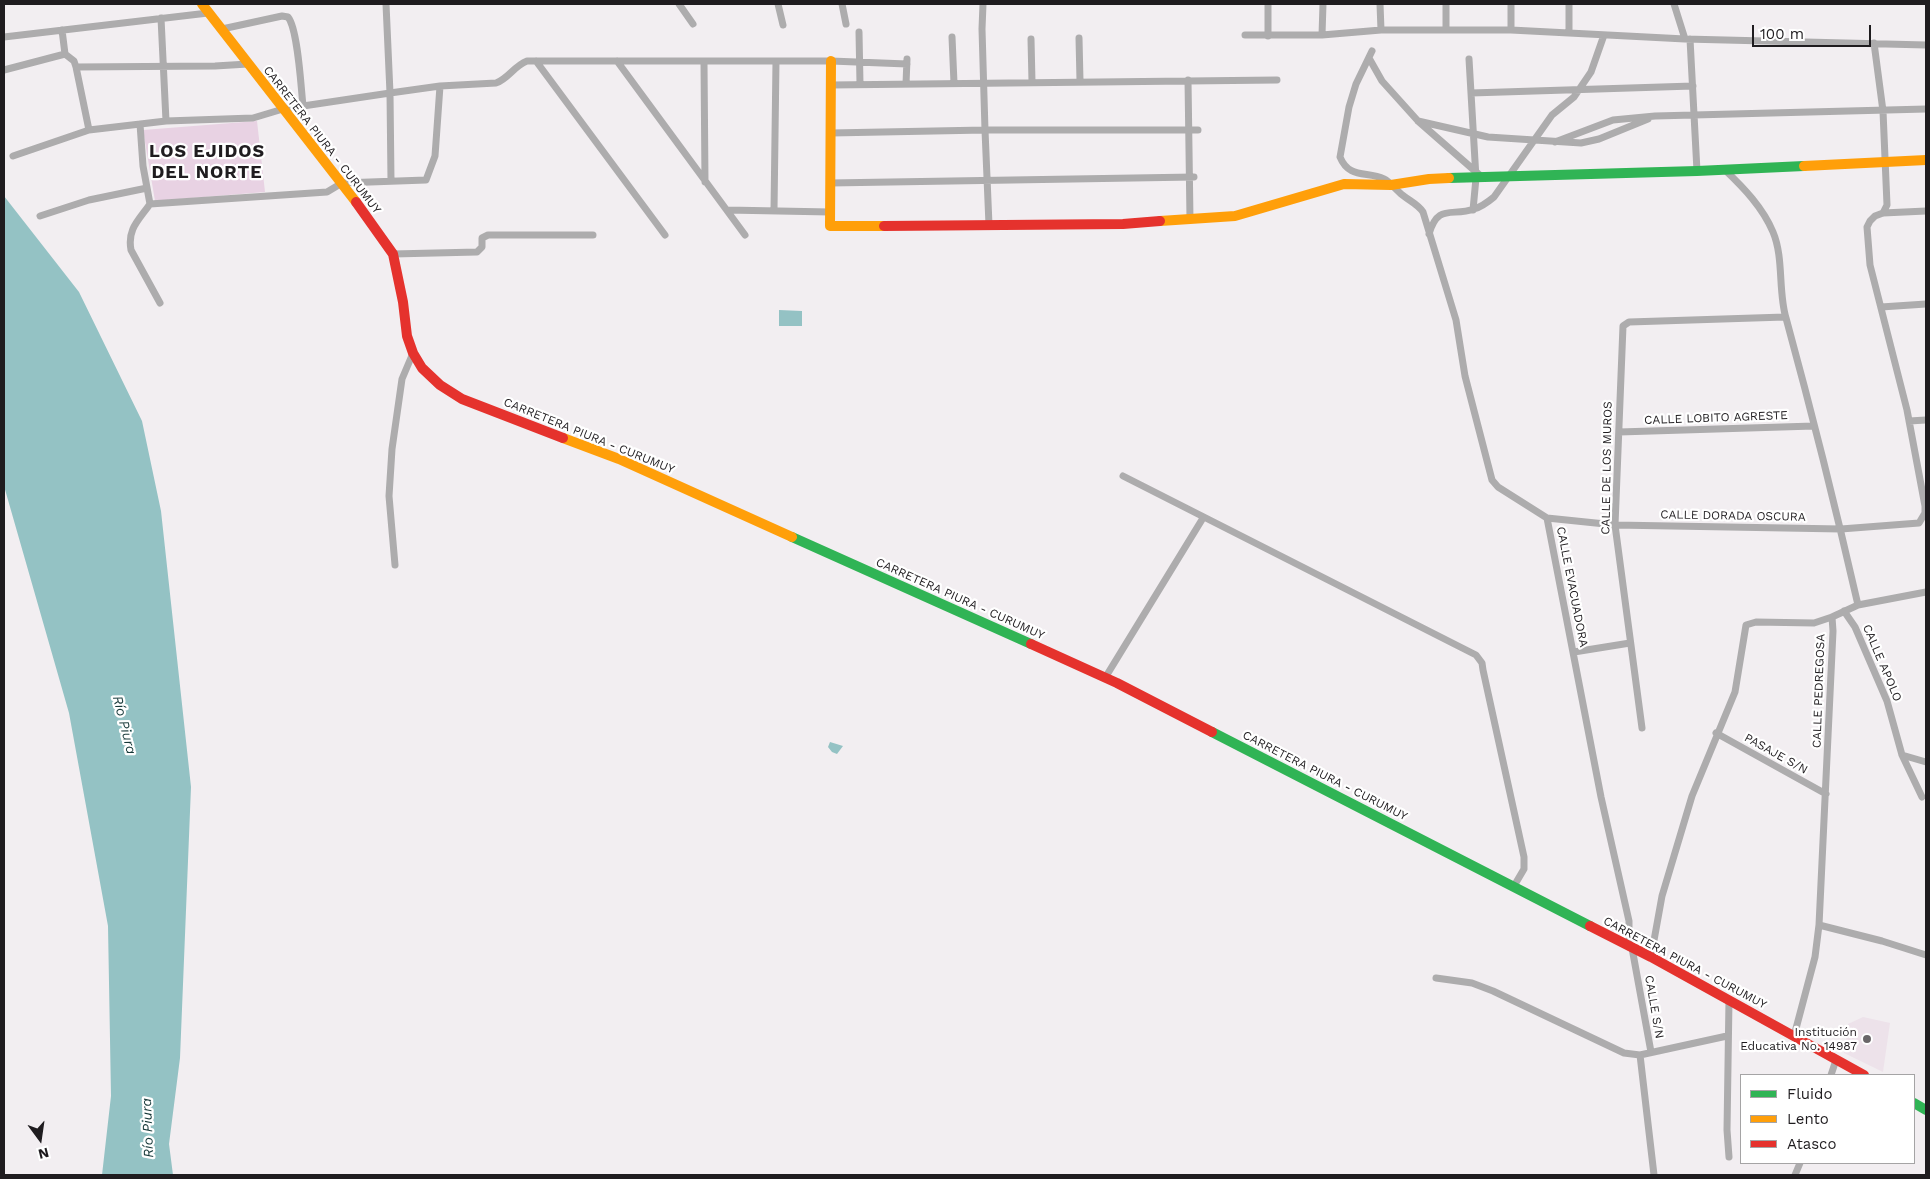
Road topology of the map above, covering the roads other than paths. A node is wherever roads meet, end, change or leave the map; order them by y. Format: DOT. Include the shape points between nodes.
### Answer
graph roads {
  1 [pos="202,4"];
  2 [pos="386,4"];
  3 [pos="679,4"];
  4 [pos="778,4"];
  5 [pos="842,4"];
  6 [pos="983,4"];
  7 [pos="1268,4"];
  8 [pos="1323,4"];
  9 [pos="1380,4"];
  10 [pos="1446,4"];
  11 [pos="1511,4"];
  12 [pos="1569,4"];
  13 [pos="1674,4"];
  14 [pos="208,13"];
  15 [pos="161,18"];
  16 [pos="693,24"];
  17 [pos="846,24"];
  18 [pos="783,25"];
  19 [pos="222,29"];
  20 [pos="1446,29"];
  21 [pos="62,30"];
  22 [pos="1381,30"];
  23 [pos="1511,30"];
  24 [pos="859,32"];
  25 [pos="1570,32"];
  26 [pos="1245,35"];
  27 [pos="1322,35"];
  28 [pos="1604,35"];
  29 [pos="1268,36"];
  30 [pos="4,37"];
  31 [pos="952,37"];
  32 [pos="1079,38"];
  33 [pos="1031,39"];
  34 [pos="1687,39"];
  35 [pos="1874,43"];
  36 [pos="1926,45"];
  37 [pos="66,54"];
  38 [pos="1469,59"];
  39 [pos="536,61"];
  40 [pos="617,61"];
  41 [pos="776,61"];
  42 [pos="831,61"];
  43 [pos="704,62"];
  44 [pos="859,63"];
  45 [pos="248,64"];
  46 [pos="163,66"];
  47 [pos="76,67"];
  48 [pos="4,70"];
  49 [pos="1188,80"];
  50 [pos="1277,80"];
  51 [pos="1080,81"];
  52 [pos="1032,82"];
  53 [pos="954,83"];
  54 [pos="984,83"];
  55 [pos="860,84"];
  56 [pos="906,84"];
  57 [pos="831,85"];
  58 [pos="440,86"];
  59 [pos="1693,86"];
  60 [pos="1579,90"];
  61 [pos="390,93"];
  62 [pos="1471,94"];
  63 [pos="303,106"];
  64 [pos="283,109"];
  65 [pos="1926,109"];
  66 [pos="1883,111"];
  67 [pos="1655,116"];
  68 [pos="1694,116"];
  69 [pos="166,121"];
  70 [pos="1418,121"];
  71 [pos="140,124"];
  72 [pos="89,130"];
  73 [pos="985,130"];
  74 [pos="1189,130"];
  75 [pos="1198,130"];
  76 [pos="831,133"];
  77 [pos="1473,133"];
  78 [pos="1533,140"];
  79 [pos="1554,142"];
  80 [pos="13,156"];
  81 [pos="1926,160"];
  82 [pos="1885,161"];
  83 [pos="1725,170"];
  84 [pos="1697,171"];
  85 [pos="1478,175"];
  86 [pos="1191,177"];
  87 [pos="1508,177"];
  88 [pos="987,180"];
  89 [pos="391,181"];
  90 [pos="342,183"];
  91 [pos="705,183"];
  92 [pos="830,183"];
  93 [pos="1392,185"];
  94 [pos="147,188"];
  95 [pos="150,204"];
  96 [pos="727,210"];
  97 [pos="1473,210"];
  98 [pos="774,211"];
  99 [pos="1926,211"];
  100 [pos="830,212"];
  101 [pos="1882,213"];
  102 [pos="40,216"];
  103 [pos="1190,219"];
  104 [pos="989,225"];
  105 [pos="1429,234"];
  106 [pos="593,235"];
  107 [pos="665,235"];
  108 [pos="745,235"];
  109 [pos="393,254"];
  110 [pos="160,303"];
  111 [pos="1926,304"];
  112 [pos="1881,307"];
  113 [pos="1785,317"];
  114 [pos="412,353"];
  115 [pos="1926,420"];
  116 [pos="1909,421"];
  117 [pos="1814,426"];
  118 [pos="1619,432"];
  119 [pos="1123,476"];
  120 [pos="1203,518"];
  121 [pos="1547,518"];
  122 [pos="1615,525"];
  123 [pos="1841,529"];
  124 [pos="395,565"];
  125 [pos="1926,592"];
  126 [pos="1858,605"];
  127 [pos="1844,611"];
  128 [pos="1832,617"];
  129 [pos="1630,643"];
  130 [pos="1574,652"];
  131 [pos="1105,678"];
  132 [pos="1642,728"];
  133 [pos="1716,733"];
  134 [pos="1902,755"];
  135 [pos="1926,762"];
  136 [pos="1826,794"];
  137 [pos="1922,797"];
  138 [pos="1514,886"];
  139 [pos="1819,926"];
  140 [pos="1631,947"];
  141 [pos="1926,955"];
  142 [pos="1651,957"];
  143 [pos="1436,978"];
  144 [pos="1729,1000"];
  145 [pos="1727,1036"];
  146 [pos="1794,1036"];
  147 [pos="1651,1052"];
  148 [pos="1640,1055"];
  149 [pos="1836,1060"];
  150 [pos="1831,1074"];
  151 [pos="1862,1074"];
  152 [pos="1915,1104"];
  153 [pos="1926,1110"];
  154 [pos="1729,1157"];
  155 [pos="1654,1175"];
  1 -- 14 [label="main road, CARRETERA PIURA - CURUMUY"];
  2 -- 61 [label="street"];
  3 -- 16 [label="street"];
  4 -- 18 [label="street"];
  5 -- 17 [label="street"];
  6 -- 54 [label="street"];
  7 -- 29 [label="street"];
  8 -- 27 [label="street"];
  9 -- 22 [label="street"];
  10 -- 20 [label="street"];
  11 -- 23 [label="street"];
  12 -- 25 [label="street"];
  13 -- 34 [label="street"];
  14 -- 15 [label="street"];
  14 -- 19 [label="main road, CARRETERA PIURA - CURUMUY"];
  15 -- 21 [label="street"];
  15 -- 46 [label="street"];
  19 -- 45 [label="main road, CARRETERA PIURA - CURUMUY"];
  19 -- 63 [label="street" via="288,17 295,38"];
  20 -- 22 [label="street"];
  20 -- 23 [label="street"];
  21 -- 30 [label="street"];
  21 -- 37 [label="street"];
  22 -- 27 [label="street"];
  23 -- 25 [label="street"];
  24 -- 44 [label="street"];
  25 -- 28 [label="street"];
  26 -- 29 [label="street"];
  27 -- 29 [label="street"];
  28 -- 34 [label="street"];
  28 -- 60 [label="street" via="1591,72"];
  31 -- 53 [label="street"];
  32 -- 51 [label="street"];
  33 -- 52 [label="street"];
  34 -- 35 [label="street"];
  34 -- 59 [label="street"];
  35 -- 36 [label="street"];
  35 -- 66 [label="street"];
  37 -- 47 [label="street"];
  37 -- 48 [label="street"];
  38 -- 62 [label="street"];
  39 -- 40 [label="street"];
  39 -- 58 [label="street" via="521,64 501,82"];
  39 -- 107 [label="street"];
  40 -- 43 [label="street"];
  40 -- 91 [label="street"];
  41 -- 42 [label="street"];
  41 -- 43 [label="street"];
  41 -- 98 [label="street"];
  42 -- 44 [label="street"];
  42 -- 57 [label="main road"];
  43 -- 91 [label="street"];
  44 -- 55 [label="street"];
  44 -- 56 [label="street" via="907,61"];
  45 -- 46 [label="street"];
  45 -- 64 [label="main road, CARRETERA PIURA - CURUMUY"];
  46 -- 47 [label="street"];
  46 -- 69 [label="street"];
  47 -- 72 [label="street"];
  49 -- 50 [label="street"];
  49 -- 51 [label="street"];
  49 -- 74 [label="street"];
  51 -- 52 [label="street"];
  52 -- 54 [label="street"];
  53 -- 54 [label="street"];
  53 -- 56 [label="street"];
  54 -- 73 [label="street"];
  55 -- 56 [label="street"];
  55 -- 57 [label="street"];
  57 -- 76 [label="main road"];
  58 -- 61 [label="street"];
  58 -- 89 [label="street" via="435,156 426,180"];
  59 -- 60 [label="street"];
  59 -- 68 [label="street"];
  60 -- 62 [label="street"];
  60 -- 78 [label="street" via="1552,115"];
  61 -- 63 [label="street"];
  61 -- 89 [label="street"];
  62 -- 77 [label="street"];
  63 -- 64 [label="street"];
  64 -- 69 [label="street" via="253,118"];
  64 -- 90 [label="main road, CARRETERA PIURA - CURUMUY"];
  65 -- 66 [label="street"];
  66 -- 68 [label="street"];
  66 -- 82 [label="street"];
  67 -- 68 [label="street"];
  67 -- 79 [label="street" via="1613,120"];
  67 -- 79 [label="street" via="1599,139 1581,143"];
  68 -- 84 [label="street"];
  69 -- 71 [label="street"];
  70 -- 77 [label="street"];
  70 -- 85 [label="street"];
  70 -- 93 [label="street, CALLE EVACUADORA" via="1382,81 1370,55 1349,107 1340,157 1343,165 1356,173 1384,179"];
  71 -- 72 [label="street"];
  71 -- 94 [label="street"];
  72 -- 80 [label="street"];
  73 -- 74 [label="street"];
  73 -- 76 [label="street"];
  73 -- 88 [label="street"];
  74 -- 75 [label="street"];
  74 -- 86 [label="street"];
  76 -- 92 [label="main road"];
  77 -- 78 [label="street"];
  77 -- 85 [label="street"];
  78 -- 79 [label="street"];
  78 -- 87 [label="street"];
  81 -- 82 [label="main road"];
  82 -- 83 [label="main road"];
  82 -- 101 [label="street" via="1887,205"];
  83 -- 84 [label="main road"];
  83 -- 113 [label="street" via="1744,188 1774,235"];
  84 -- 87 [label="main road"];
  85 -- 87 [label="main road"];
  85 -- 93 [label="main road"];
  85 -- 97 [label="street"];
  86 -- 88 [label="street"];
  86 -- 103 [label="street"];
  87 -- 97 [label="street" via="1494,197"];
  88 -- 92 [label="street"];
  88 -- 104 [label="street"];
  89 -- 90 [label="street"];
  90 -- 95 [label="street" via="327,192"];
  90 -- 109 [label="main road, CARRETERA PIURA - CURUMUY"];
  91 -- 96 [label="street"];
  92 -- 100 [label="main road"];
  93 -- 103 [label="main road" via="1344,184 1235,216"];
  93 -- 105 [label="street, CALLE EVACUADORA" via="1424,212"];
  94 -- 95 [label="street"];
  94 -- 102 [label="street" via="89,200"];
  95 -- 110 [label="street" via="132,229 130,242 131,250"];
  96 -- 98 [label="street"];
  96 -- 108 [label="street"];
  97 -- 105 [label="street" via="1445,213 1432,224"];
  98 -- 100 [label="street"];
  99 -- 101 [label="street"];
  100 -- 104 [label="main road" via="830,226"];
  101 -- 112 [label="street" via="1875,216 1867,227 1870,265"];
  103 -- 104 [label="main road" via="1123,224"];
  105 -- 121 [label="street, CALLE EVACUADORA" via="1456,320 1465,376 1492,480"];
  106 -- 109 [label="street" via="488,235 482,238 482,247 477,252"];
  109 -- 114 [label="main road, CARRETERA PIURA - CURUMUY"];
  111 -- 112 [label="street"];
  112 -- 116 [label="street"];
  113 -- 117 [label="street"];
  113 -- 118 [label="street, CALLE DE LOS MUROS" via="1629,322 1623,326"];
  114 -- 124 [label="street" via="402,379 392,449 390,496"];
  114 -- 131 [label="main road, CARRETERA PIURA - CURUMUY" via="440,385 462,399 619,459"];
  115 -- 116 [label="street"];
  116 -- 123 [label="street, CALLE DORADA OSCURA" via="1925,506 1922,520 1919,523"];
  117 -- 118 [label="street, CALLE LOBITO AGRESTE"];
  117 -- 123 [label="street"];
  118 -- 122 [label="street, CALLE DE LOS MUROS"];
  119 -- 120 [label="street"];
  120 -- 131 [label="street"];
  120 -- 138 [label="street" via="1476,655 1482,663 1524,857 1524,869"];
  121 -- 122 [label="street, CALLE DORADA OSCURA"];
  121 -- 130 [label="street, CALLE EVACUADORA"];
  122 -- 123 [label="street, CALLE DORADA OSCURA"];
  122 -- 129 [label="street, CALLE DE LOS MUROS"];
  123 -- 126 [label="street"];
  125 -- 126 [label="street, CALLE PEDREGOSA"];
  126 -- 127 [label="street, CALLE PEDREGOSA"];
  127 -- 128 [label="street, CALLE PEDREGOSA"];
  127 -- 134 [label="street, CALLE APOLO" via="1855,627 1887,700"];
  128 -- 133 [label="street" via="1814,623 1756,622 1746,625 1735,692"];
  128 -- 136 [label="street, CALLE PEDREGOSA"];
  129 -- 130 [label="street"];
  129 -- 132 [label="street, CALLE DE LOS MUROS"];
  130 -- 140 [label="street, CALLE EVACUADORA" via="1601,797 1629,921"];
  131 -- 138 [label="main road, CARRETERA PIURA - CURUMUY"];
  133 -- 136 [label="street, PASAJE S/N"];
  133 -- 142 [label="street" via="1692,796 1662,896"];
  134 -- 135 [label="street"];
  134 -- 137 [label="street, CALLE APOLO"];
  136 -- 139 [label="street, CALLE PEDREGOSA"];
  138 -- 140 [label="main road, CARRETERA PIURA - CURUMUY"];
  139 -- 141 [label="street"];
  139 -- 146 [label="street, CALLE PEDREGOSA" via="1815,957"];
  140 -- 142 [label="main road, CARRETERA PIURA - CURUMUY"];
  140 -- 147 [label="street, CALLE S/N"];
  142 -- 144 [label="main road, CARRETERA PIURA - CURUMUY"];
  143 -- 148 [label="street" via="1472,983 1494,991 1624,1052"];
  144 -- 145 [label="street"];
  144 -- 146 [label="main road, CARRETERA PIURA - CURUMUY"];
  145 -- 147 [label="street, CALLE S/N"];
  145 -- 154 [label="street"];
  146 -- 149 [label="main road, CARRETERA PIURA - CURUMUY"];
  147 -- 148 [label="street"];
  148 -- 155 [label="street"];
  149 -- 150 [label="street"];
  149 -- 151 [label="main road, CARRETERA PIURA - CURUMUY"];
  152 -- 153 [label="main road"];
}
